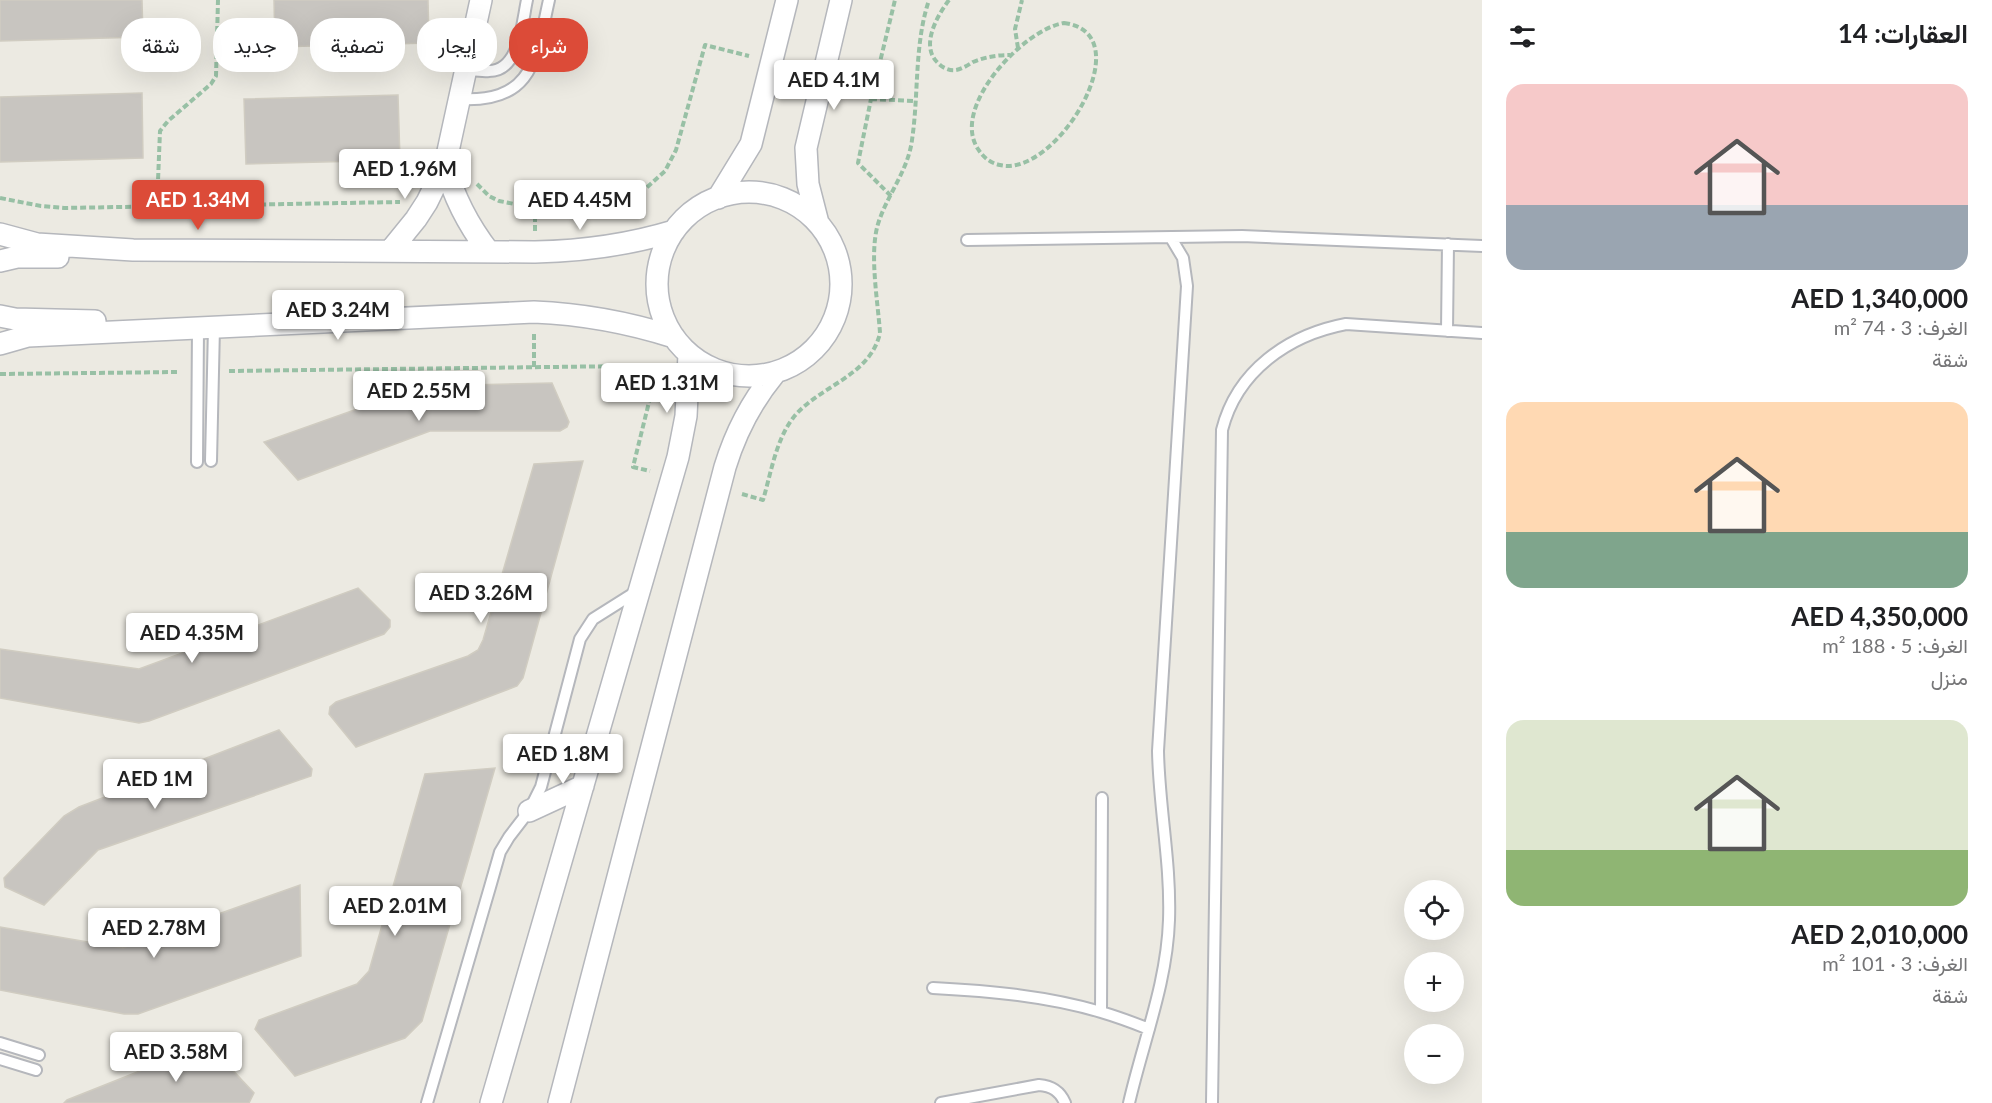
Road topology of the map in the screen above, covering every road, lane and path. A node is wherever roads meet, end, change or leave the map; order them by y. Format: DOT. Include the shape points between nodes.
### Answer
graph roads {
  1 [pos="218,0"];
  2 [pos="481,0"];
  3 [pos="527,0"];
  4 [pos="549,0"];
  5 [pos="787,0"];
  6 [pos="841,0"];
  7 [pos="895,0"];
  8 [pos="929,0"];
  9 [pos="949,0"];
  10 [pos="1022,0"];
  11 [pos="477,18"];
  12 [pos="921,32"];
  13 [pos="932,33"];
  14 [pos="1018,48"];
  15 [pos="1010,55"];
  16 [pos="773,62"];
  17 [pos="497,70"];
  18 [pos="464,72"];
  19 [pos="458,99"];
  20 [pos="871,99"];
  21 [pos="915,101"];
  22 [pos="445,165"];
  23 [pos="475,181"];
  24 [pos="891,196"];
  25 [pos="0,198"];
  26 [pos="718,198"];
  27 [pos="407,200"];
  28 [pos="158,206"];
  29 [pos="819,223"];
  30 [pos="674,231"];
  31 [pos="0,234"];
  32 [pos="1171,238"];
  33 [pos="967,240"];
  34 [pos="1448,244"];
  35 [pos="1482,246"];
  36 [pos="94,248"];
  37 [pos="390,251"];
  38 [pos="489,252"];
  39 [pos="0,261"];
  40 [pos="534,312"];
  41 [pos="0,316"];
  42 [pos="206,327"];
  43 [pos="125,331"];
  44 [pos="1447,331"];
  45 [pos="1482,333"];
  46 [pos="674,337"];
  47 [pos="0,344"];
  48 [pos="689,354"];
  49 [pos="534,367"];
  50 [pos="213,371"];
  51 [pos="198,372"];
  52 [pos="776,373"];
  53 [pos="0,374"];
  54 [pos="211,461"];
  55 [pos="197,462"];
  56 [pos="672,477"];
  57 [pos="720,489"];
  58 [pos="639,590"];
  59 [pos="583,786"];
  60 [pos="1102,798"];
  61 [pos="529,811"];
  62 [pos="933,988"];
  63 [pos="1101,1012"];
  64 [pos="1149,1029"];
  65 [pos="0,1043"];
  66 [pos="39,1055"];
  67 [pos="0,1059"];
  68 [pos="36,1070"];
  69 [pos="1004,1091"];
  70 [pos="427,1103"];
  71 [pos="491,1103"];
  72 [pos="559,1103"];
  73 [pos="941,1103"];
  74 [pos="1001,1103"];
  75 [pos="1065,1103"];
  76 [pos="1129,1103"];
  77 [pos="1212,1103"];
  1 -- 28 [label="path" via="216,76 160,131"];
  2 -- 11 [label="street"];
  3 -- 17 [label="lane" via="512,59"];
  4 -- 19 [label="lane" via="535,62 520,82 484,99"];
  5 -- 16 [label="street"];
  6 -- 29 [label="street" via="806,148 808,184"];
  7 -- 20 [label="path"];
  8 -- 12 [label="path"];
  9 -- 13 [label="path"];
  10 -- 14 [label="path" via="1015,29"];
  12 -- 13 [label="path"];
  12 -- 21 [label="path"];
  13 -- 15 [label="path" via="931,54 945,69 955,70 986,57"];
  14 -- 15 [label="path"];
  14 -- 15 [label="path" via="1054,24 1064,23 1083,28 1097,53 1092,81 1075,117 1034,158 1012,166 990,162 975,145 972,134 982,93"];
  16 -- 23 [label="path" via="705,45 676,150 665,171 644,190 619,201 509,204 489,196"];
  16 -- 26 [label="street" via="751,144"];
  18 -- 19 [label="street"];
  19 -- 22 [label="street"];
  20 -- 21 [label="path"];
  20 -- 24 [label="path" via="858,163"];
  21 -- 24 [label="path" via="912,141"];
  22 -- 37 [label="street" via="422,211"];
  22 -- 38 [label="street" via="462,211"];
  24 -- 57 [label="path" via="875,242 880,333 873,353 794,417 785,430 763,500"];
  25 -- 28 [label="path" via="64,208"];
  26 -- 29 [label="street" via="761,193 783,198"];
  26 -- 30 [label="street" via="701,206"];
  27 -- 28 [label="path"];
  29 -- 52 [label="street" via="840,264 838,310 815,349"];
  30 -- 38 [label="street" via="591,249"];
  30 -- 46 [label="street" via="660,261 658,277 660,308"];
  31 -- 36 [label="street" via="37,244"];
  32 -- 33 [label="lane"];
  32 -- 34 [label="lane" via="1277,237"];
  32 -- 64 [label="lane" via="1183,258 1187,286 1158,751 1170,885 1169,921 1162,976"];
  34 -- 35 [label="lane"];
  34 -- 44 [label="lane"];
  36 -- 37 [label="street"];
  36 -- 39 [label="street" via="65,256"];
  37 -- 38 [label="street"];
  40 -- 42 [label="street"];
  40 -- 46 [label="street" via="619,321"];
  40 -- 49 [label="path"];
  41 -- 43 [label="street" via="91,321"];
  42 -- 43 [label="street"];
  42 -- 50 [label="lane"];
  42 -- 51 [label="lane"];
  43 -- 47 [label="street" via="28,336"];
  44 -- 45 [label="lane"];
  44 -- 77 [label="lane" via="1346,324 1303,336 1288,343 1260,367 1237,391 1225,416"];
  46 -- 48 [label="street"];
  48 -- 52 [label="street" via="708,367 730,374"];
  48 -- 56 [label="street" via="686,416"];
  49 -- 50 [label="path"];
  49 -- 56 [label="path" via="629,366 644,373 651,394 633,467"];
  50 -- 54 [label="lane"];
  51 -- 53 [label="path"];
  51 -- 55 [label="lane"];
  52 -- 57 [label="street" via="755,398 739,427"];
  56 -- 58 [label="street"];
  57 -- 72 [label="street"];
  58 -- 59 [label="street"];
  58 -- 61 [label="lane" via="593,619 580,639 541,787"];
  59 -- 61 [label="street"];
  59 -- 71 [label="street"];
  60 -- 63 [label="lane"];
  61 -- 70 [label="lane" via="500,852"];
  62 -- 63 [label="lane" via="1018,995"];
  63 -- 64 [label="lane"];
  64 -- 76 [label="lane"];
  65 -- 66 [label="lane"];
  67 -- 68 [label="lane"];
  69 -- 73 [label="lane"];
  69 -- 74 [label="lane"];
  69 -- 75 [label="lane" via="1048,1086"];
}
